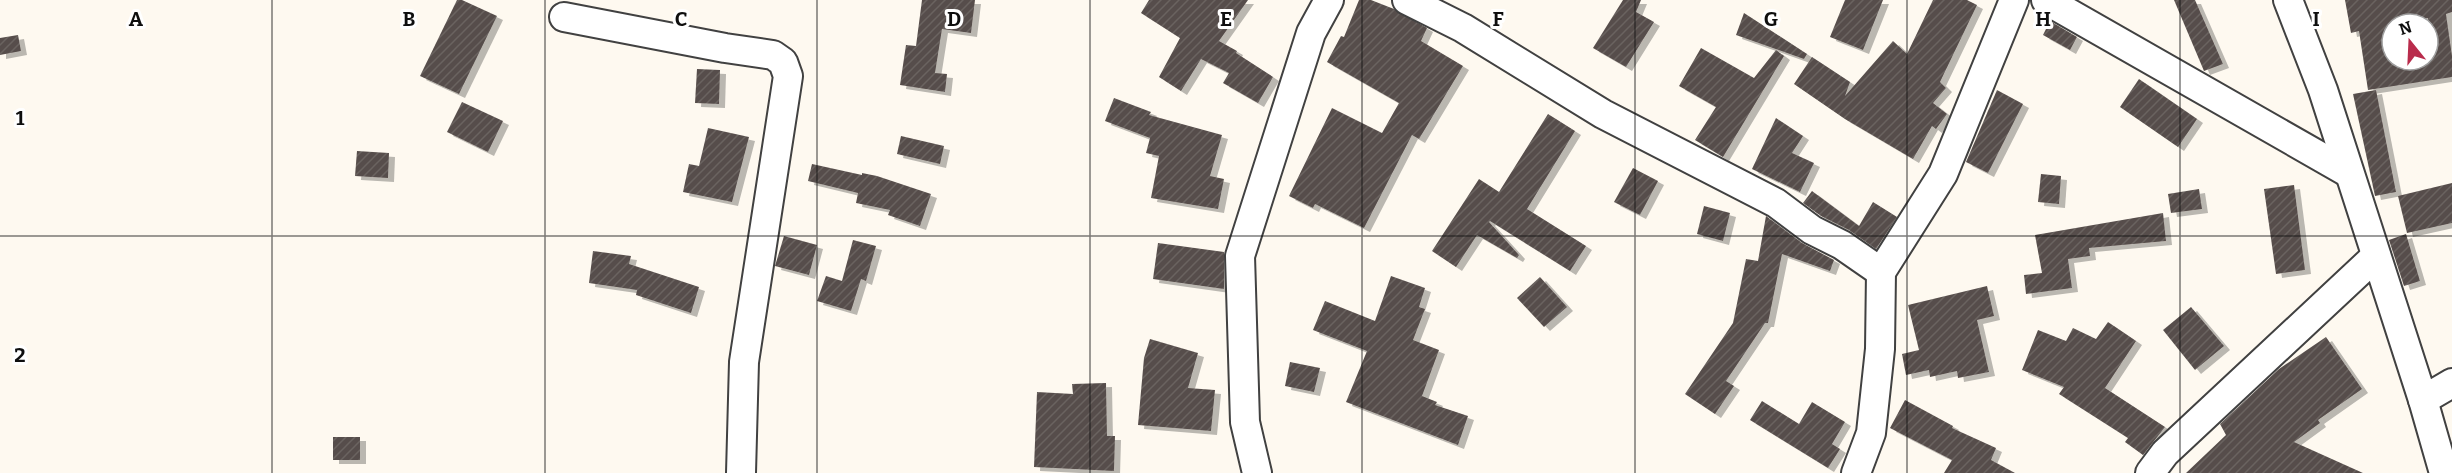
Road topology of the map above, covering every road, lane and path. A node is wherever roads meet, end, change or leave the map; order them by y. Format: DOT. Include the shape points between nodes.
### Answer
graph roads {
  1 [pos="1329,0"];
  2 [pos="1407,0"];
  3 [pos="2014,0"];
  4 [pos="2046,0"];
  5 [pos="2288,0"];
  6 [pos="564,17"];
  7 [pos="2349,172"];
  8 [pos="2376,256"];
  9 [pos="1881,272"];
  10 [pos="2452,383"];
  11 [pos="2423,400"];
  12 [pos="741,473"];
  13 [pos="1257,473"];
  14 [pos="1856,473"];
  15 [pos="2150,473"];
  16 [pos="2444,473"];
  1 -- 13 [label="street" via="1311,33 1240,256 1245,422"];
  2 -- 9 [label="street" via="1463,28 1603,114 1776,203"];
  3 -- 9 [label="street" via="1943,174"];
  4 -- 7 [label="street"];
  5 -- 7 [label="street"];
  6 -- 12 [label="street" via="773,55 783,62 788,76 744,362"];
  7 -- 8 [label="street"];
  8 -- 11 [label="street"];
  8 -- 15 [label="street" via="2165,453"];
  9 -- 14 [label="street" via="1880,349 1872,433"];
  10 -- 11 [label="street"];
  11 -- 16 [label="street"];
}
